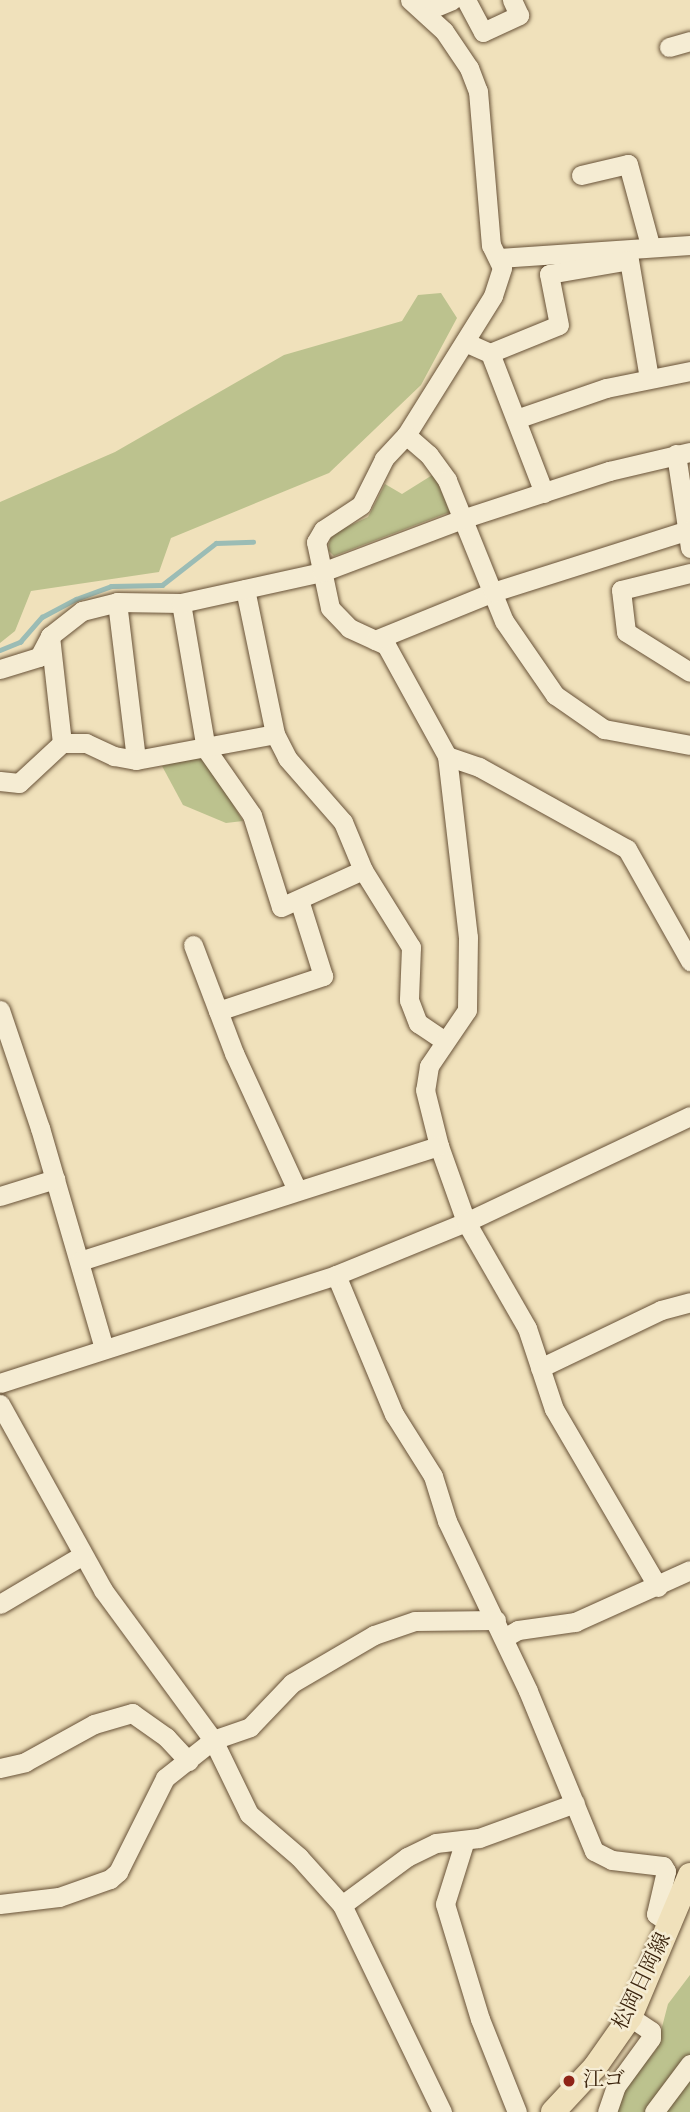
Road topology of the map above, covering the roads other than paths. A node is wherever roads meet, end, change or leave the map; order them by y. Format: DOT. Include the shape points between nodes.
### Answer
graph roads {
  1 [pos="410,0"];
  2 [pos="432,0"];
  3 [pos="452,0"];
  4 [pos="466,0"];
  5 [pos="512,0"];
  6 [pos="690,41"];
  7 [pos="669,47"];
  8 [pos="581,176"];
  9 [pos="650,244"];
  10 [pos="690,245"];
  11 [pos="499,258"];
  12 [pos="465,342"];
  13 [pos="490,353"];
  14 [pos="690,371"];
  15 [pos="649,378"];
  16 [pos="519,418"];
  17 [pos="406,435"];
  18 [pos="683,453"];
  19 [pos="544,493"];
  20 [pos="463,519"];
  21 [pos="689,539"];
  22 [pos="322,572"];
  23 [pos="690,573"];
  24 [pos="245,589"];
  25 [pos="493,592"];
  26 [pos="117,602"];
  27 [pos="181,603"];
  28 [pos="50,636"];
  29 [pos="375,640"];
  30 [pos="0,669"];
  31 [pos="690,672"];
  32 [pos="275,734"];
  33 [pos="62,743"];
  34 [pos="690,745"];
  35 [pos="206,749"];
  36 [pos="447,756"];
  37 [pos="136,760"];
  38 [pos="0,781"];
  39 [pos="363,870"];
  40 [pos="299,901"];
  41 [pos="193,945"];
  42 [pos="690,961"];
  43 [pos="0,1010"];
  44 [pos="218,1012"];
  45 [pos="444,1041"];
  46 [pos="690,1116"];
  47 [pos="439,1146"];
  48 [pos="55,1179"];
  49 [pos="298,1190"];
  50 [pos="0,1196"];
  51 [pos="466,1222"];
  52 [pos="80,1261"];
  53 [pos="336,1275"];
  54 [pos="690,1302"];
  55 [pos="104,1349"];
  56 [pos="540,1368"];
  57 [pos="0,1383"];
  58 [pos="0,1404"];
  59 [pos="83,1555"];
  60 [pos="690,1570"];
  61 [pos="658,1587"];
  62 [pos="1,1602"];
  63 [pos="496,1619"];
  64 [pos="504,1638"];
  65 [pos="213,1740"];
  66 [pos="188,1761"];
  67 [pos="0,1768"];
  68 [pos="575,1803"];
  69 [pos="465,1840"];
  70 [pos="690,1875"];
  71 [pos="0,1904"];
  72 [pos="342,1905"];
  73 [pos="671,1924"];
  74 [pos="630,2017"];
  75 [pos="690,2064"];
  76 [pos="442,2112"];
  77 [pos="517,2112"];
  78 [pos="553,2112"];
  79 [pos="607,2112"];
  80 [pos="654,2112"];
  1 -- 11 [label="street" via="444,31 469,68 478,91 491,245"];
  2 -- 3 [label="street" via="438,6"];
  4 -- 5 [label="street" via="483,32 519,15"];
  6 -- 7 [label="street"];
  8 -- 9 [label="street" via="628,164"];
  9 -- 10 [label="street"];
  9 -- 11 [label="street" via="554,257"];
  11 -- 12 [label="street" via="502,268 493,296"];
  12 -- 13 [label="street"];
  12 -- 17 [label="street" via="435,382"];
  13 -- 15 [label="street" via="559,325 549,274 629,260"];
  13 -- 16 [label="street"];
  14 -- 15 [label="street"];
  15 -- 16 [label="street"];
  16 -- 19 [label="street"];
  17 -- 20 [label="street" via="429,455 447,480"];
  17 -- 22 [label="street" via="384,459 361,505 323,530 316,542"];
  18 -- 19 [label="street"];
  18 -- 21 [label="street"];
  19 -- 20 [label="street"];
  20 -- 22 [label="street"];
  20 -- 25 [label="street"];
  21 -- 25 [label="street"];
  22 -- 24 [label="street"];
  22 -- 29 [label="street" via="330,608 349,628"];
  23 -- 31 [label="street" via="621,590 626,632"];
  24 -- 27 [label="street"];
  24 -- 32 [label="street"];
  25 -- 29 [label="street"];
  25 -- 34 [label="street" via="503,621 555,695 604,729"];
  26 -- 27 [label="street"];
  26 -- 28 [label="street" via="82,611"];
  26 -- 37 [label="street"];
  27 -- 35 [label="street"];
  28 -- 30 [label="street" via="39,657"];
  28 -- 33 [label="street"];
  29 -- 36 [label="street" via="386,645"];
  32 -- 35 [label="street"];
  32 -- 39 [label="street" via="287,758 343,822"];
  33 -- 37 [label="street" via="86,743"];
  33 -- 38 [label="street" via="19,783"];
  35 -- 37 [label="street"];
  35 -- 40 [label="street" via="252,815 281,907"];
  36 -- 42 [label="street" via="479,767 627,849"];
  36 -- 45 [label="street" via="467,927 467,1010"];
  39 -- 40 [label="street"];
  39 -- 45 [label="street" via="411,947 409,1000 418,1023"];
  40 -- 44 [label="street" via="323,976"];
  41 -- 44 [label="street"];
  43 -- 48 [label="street"];
  44 -- 49 [label="street"];
  45 -- 47 [label="street" via="429,1066 425,1090"];
  46 -- 51 [label="street"];
  47 -- 49 [label="street"];
  47 -- 51 [label="street"];
  48 -- 50 [label="street"];
  48 -- 52 [label="street"];
  49 -- 52 [label="street"];
  51 -- 53 [label="street"];
  51 -- 56 [label="street" via="505,1285"];
  52 -- 55 [label="street"];
  53 -- 55 [label="street"];
  53 -- 63 [label="street" via="394,1414 433,1476 447,1521"];
  54 -- 56 [label="street" via="661,1310"];
  55 -- 57 [label="street"];
  56 -- 61 [label="street" via="554,1409"];
  58 -- 59 [label="street"];
  59 -- 62 [label="street"];
  59 -- 65 [label="street" via="110,1600"];
  60 -- 61 [label="street"];
  61 -- 64 [label="street" via="575,1622 518,1630"];
  63 -- 64 [label="street"];
  63 -- 65 [label="street" via="415,1621 374,1635 292,1683 250,1727"];
  64 -- 68 [label="street"];
  65 -- 66 [label="street"];
  65 -- 72 [label="street" via="255,1821 299,1857"];
  66 -- 67 [label="street" via="166,1737 132,1713 94,1724 25,1762"];
  66 -- 71 [label="street" via="159,1785 118,1872 110,1879 59,1896"];
  68 -- 69 [label="street"];
  68 -- 73 [label="street" via="594,1852 612,1860 663,1866 666,1871 656,1914"];
  69 -- 72 [label="street" via="436,1843 407,1857"];
  69 -- 77 [label="street" via="445,1904 480,2019"];
  70 -- 73 [label="main road, 松岡日岡線"];
  72 -- 76 [label="street"];
  73 -- 74 [label="main road, 松岡日岡線"];
  74 -- 78 [label="main road, 松岡日岡線" via="595,2067"];
  74 -- 79 [label="street" via="651,2031 651,2038 615,2086"];
  75 -- 80 [label="street"];
}
